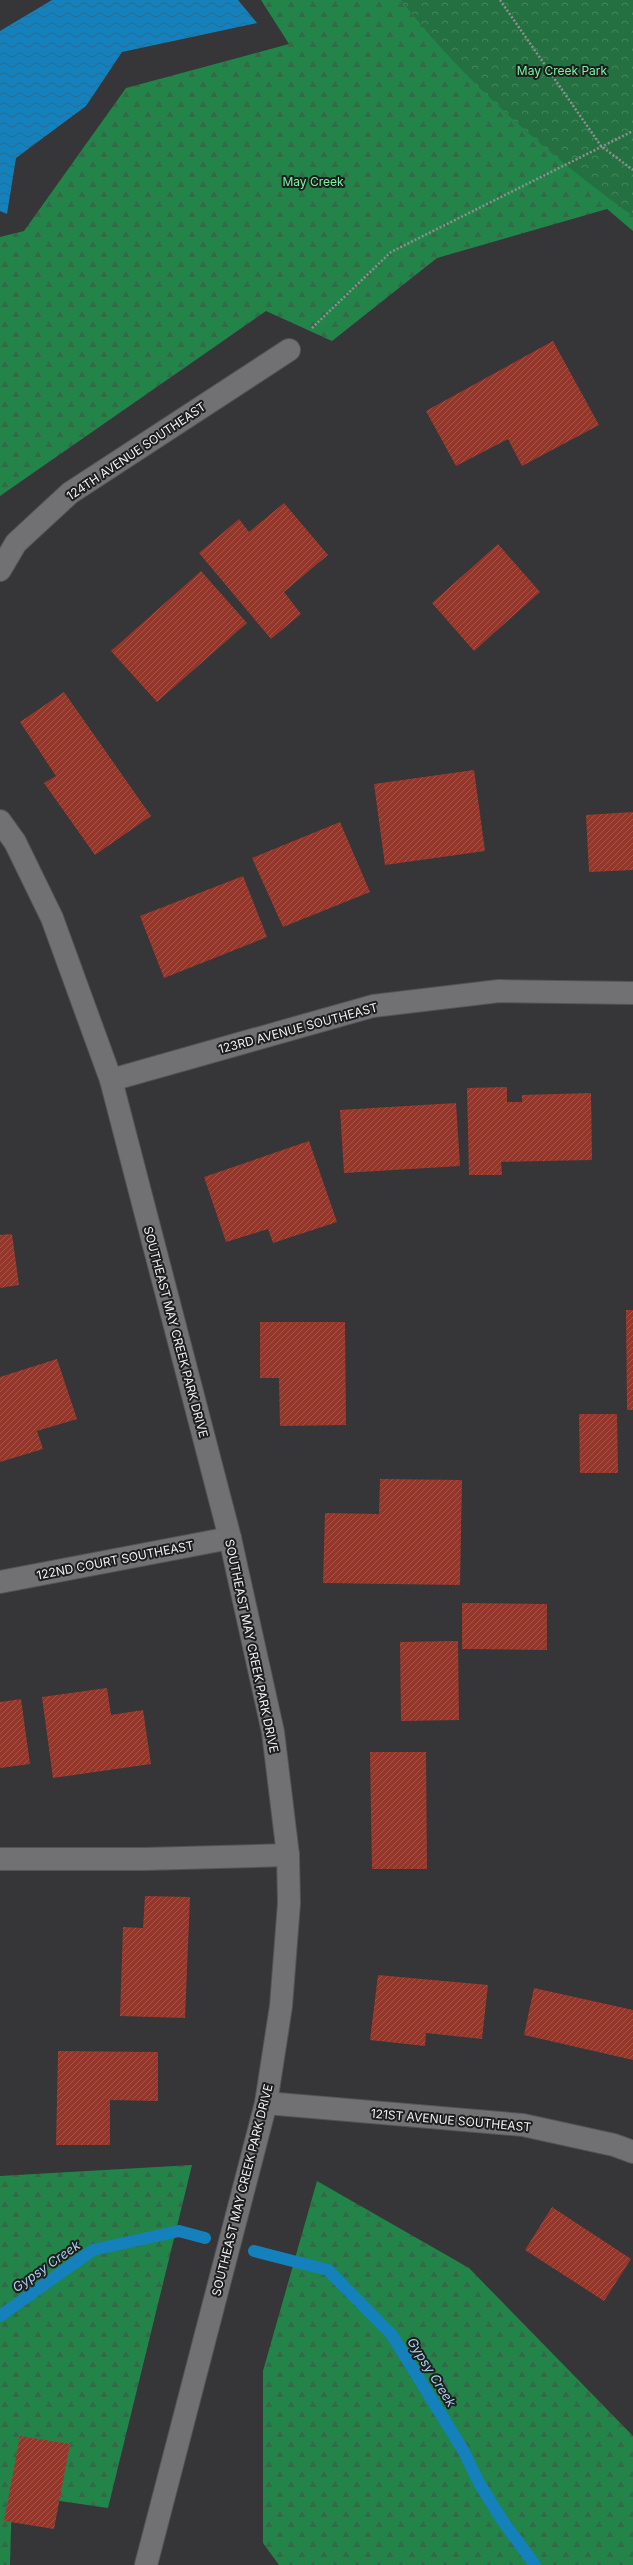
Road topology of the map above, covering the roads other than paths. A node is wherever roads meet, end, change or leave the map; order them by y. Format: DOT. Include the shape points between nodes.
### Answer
graph roads {
  1 [pos="289,350"];
  2 [pos="0,570"];
  3 [pos="0,821"];
  4 [pos="633,993"];
  5 [pos="111,1080"];
  6 [pos="230,1538"];
  7 [pos="0,1582"];
  8 [pos="288,1855"];
  9 [pos="0,1858"];
  10 [pos="266,2103"];
  11 [pos="633,2152"];
  12 [pos="146,2565"];
  1 -- 2 [label="street, 124TH AVENUE SOUTHEAST" via="70,493 16,543"];
  3 -- 5 [label="street, SOUTHEAST MAY CREEK PARK DRIVE" via="15,842 52,918"];
  4 -- 5 [label="street, 123RD AVENUE SOUTHEAST" via="499,991 373,1006"];
  5 -- 6 [label="street, SOUTHEAST MAY CREEK PARK DRIVE"];
  6 -- 7 [label="street, 122ND COURT SOUTHEAST"];
  6 -- 8 [label="street, SOUTHEAST MAY CREEK PARK DRIVE" via="273,1732"];
  8 -- 9 [label="street" via="145,1859"];
  8 -- 10 [label="street, SOUTHEAST MAY CREEK PARK DRIVE" via="289,1903 282,1990"];
  10 -- 11 [label="street, 121ST AVENUE SOUTHEAST" via="523,2125 614,2145"];
  10 -- 12 [label="street, SOUTHEAST MAY CREEK PARK DRIVE"];
}
